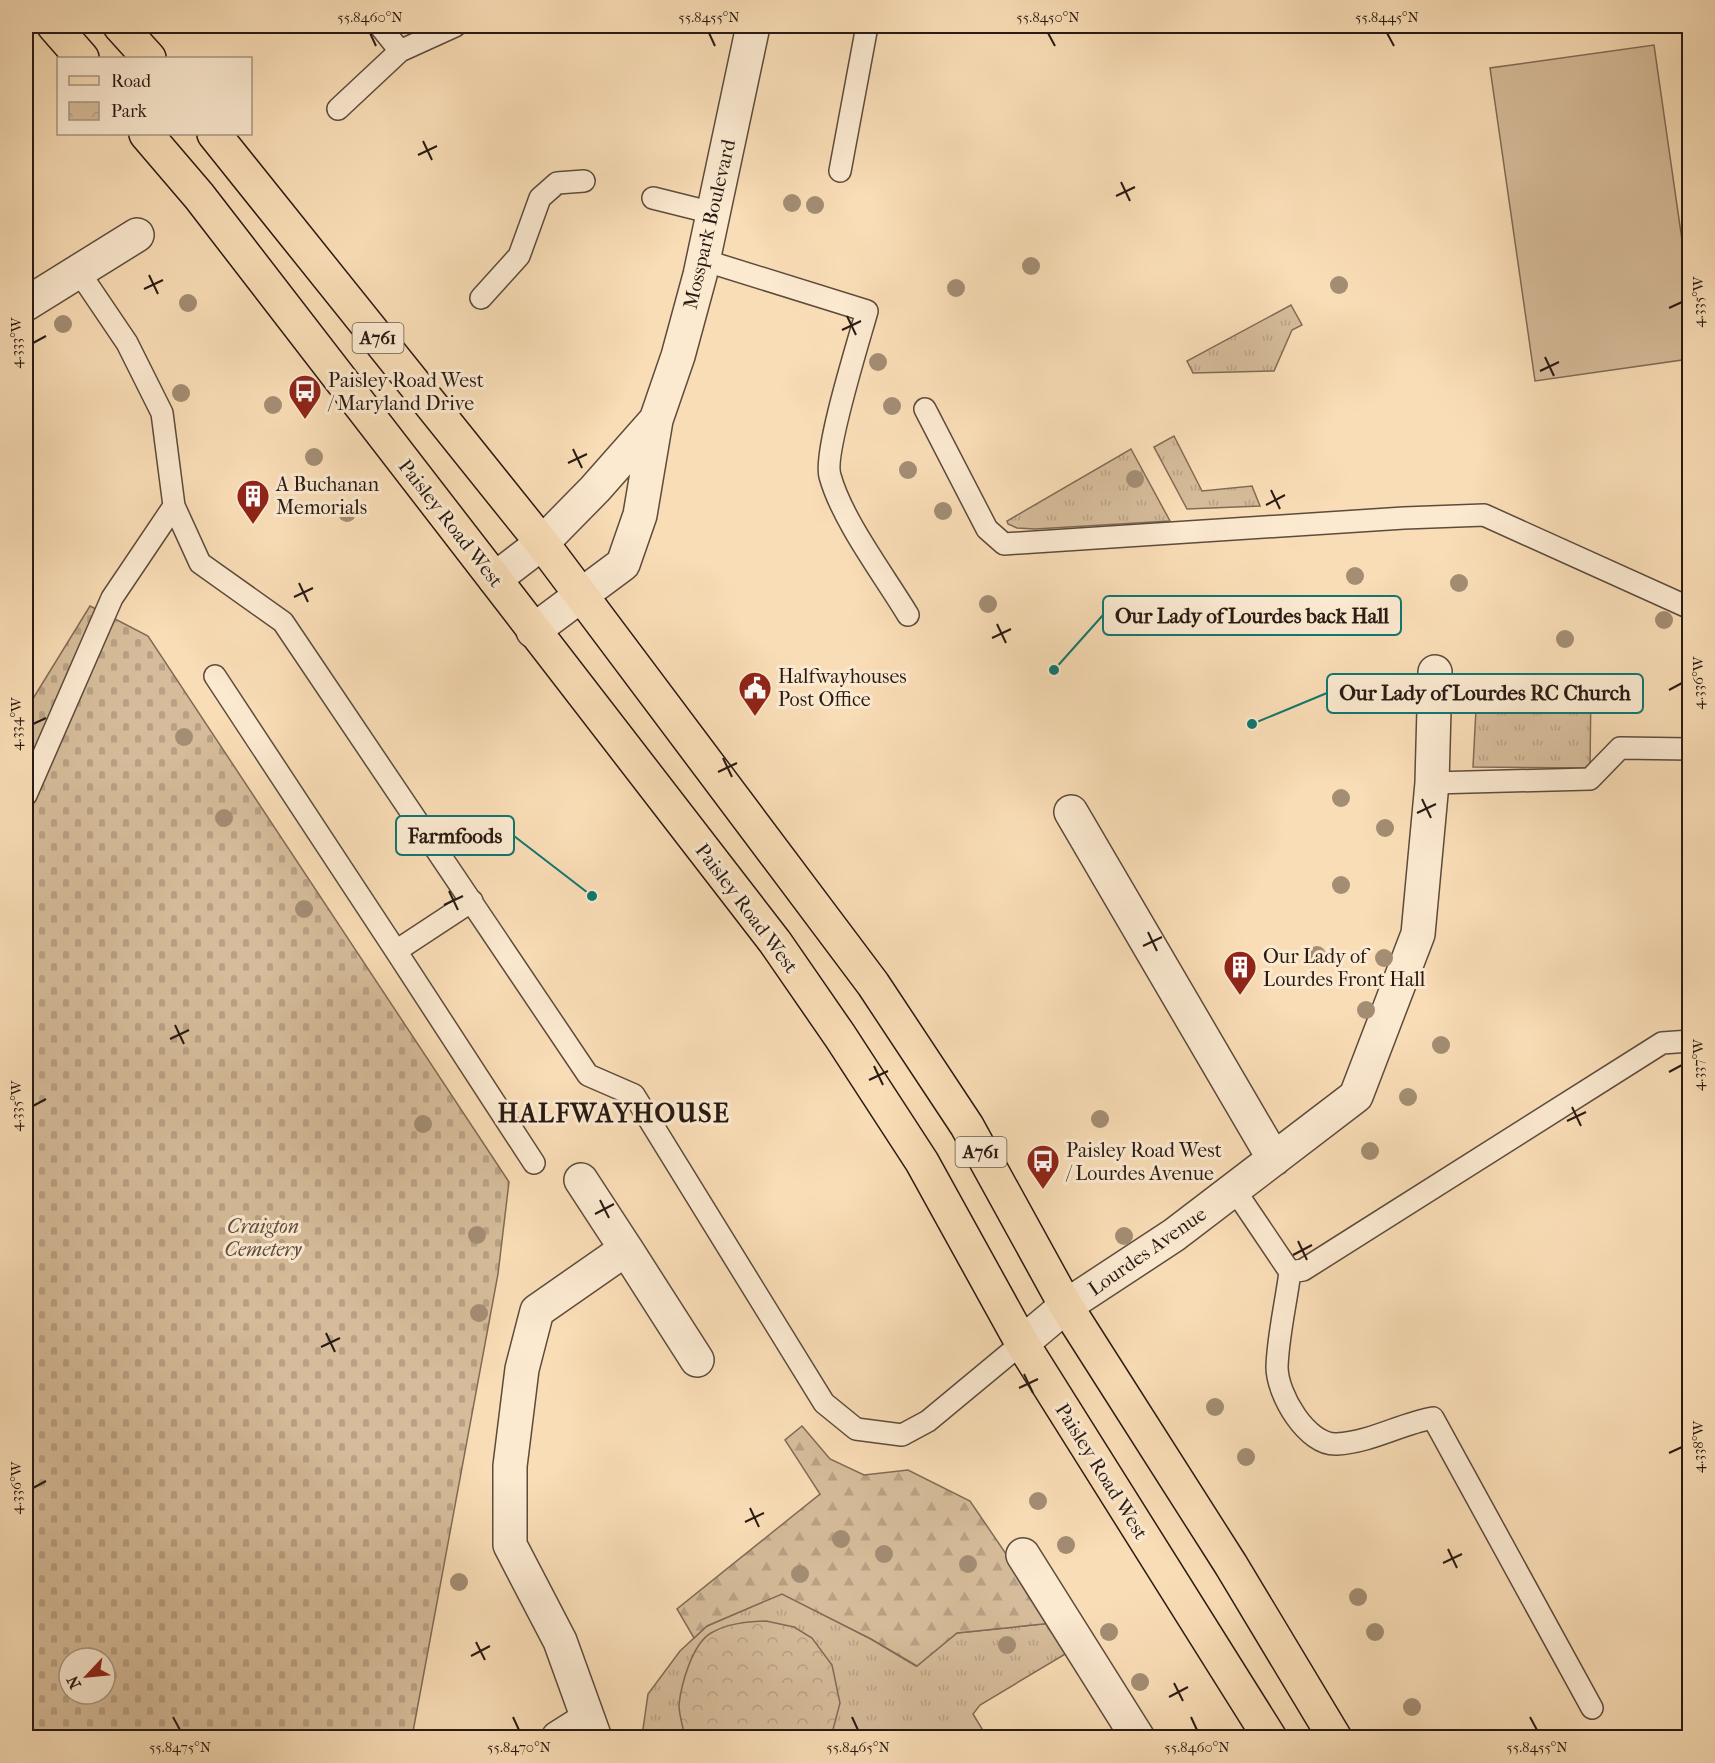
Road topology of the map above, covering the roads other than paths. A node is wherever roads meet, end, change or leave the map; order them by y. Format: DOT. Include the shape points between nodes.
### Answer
graph roads {
  1 [pos="54,26"];
  2 [pos="120,26"];
  3 [pos="380,26"];
  4 [pos="455,26"];
  5 [pos="753,26"];
  6 [pos="867,26"];
  7 [pos="400,51"];
  8 [pos="81,57"];
  9 [pos="148,57"];
  10 [pos="338,109"];
  11 [pos="147,135"];
  12 [pos="215,135"];
  13 [pos="239,164"];
  14 [pos="840,171"];
  15 [pos="584,181"];
  16 [pos="200,196"];
  17 [pos="653,198"];
  18 [pos="713,213"];
  19 [pos="137,235"];
  20 [pos="703,260"];
  21 [pos="79,272"];
  22 [pos="481,298"];
  23 [pos="26,304"];
  24 [pos="926,409"];
  25 [pos="656,420"];
  26 [pos="174,506"];
  27 [pos="542,543"];
  28 [pos="495,579"];
  29 [pos="581,597"];
  30 [pos="1689,608"];
  31 [pos="908,615"];
  32 [pos="533,631"];
  33 [pos="1436,672"];
  34 [pos="215,676"];
  35 [pos="1689,749"];
  36 [pos="1432,783"];
  37 [pos="26,795"];
  38 [pos="1071,812"];
  39 [pos="472,901"];
  40 [pos="396,951"];
  41 [pos="1689,1041"];
  42 [pos="1274,1159"];
  43 [pos="534,1163"];
  44 [pos="581,1180"];
  45 [pos="1234,1189"];
  46 [pos="626,1249"];
  47 [pos="1290,1272"];
  48 [pos="1066,1306"];
  49 [pos="1022,1344"];
  50 [pos="697,1360"];
  51 [pos="1023,1555"];
  52 [pos="1592,1708"];
  53 [pos="592,1728"];
  54 [pos="558,1737"];
  55 [pos="1138,1737"];
  56 [pos="1270,1737"];
  57 [pos="1335,1737"];
  1 -- 8 [label="main road"];
  2 -- 9 [label="main road"];
  3 -- 7 [label="lane"];
  4 -- 7 [label="lane"];
  5 -- 18 [label="street, Mosspark Boulevard"];
  6 -- 14 [label="lane"];
  7 -- 10 [label="lane"];
  11 -- 16 [label="main road, Paisley Road West / A761"];
  12 -- 13 [label="main road, A761"];
  13 -- 16 [label="main road"];
  13 -- 27 [label="main road, A761"];
  15 -- 22 [label="lane" via="557,183 540,198 519,256"];
  16 -- 28 [label="main road, Paisley Road West / A761"];
  17 -- 18 [label="lane"];
  18 -- 20 [label="street, Mosspark Boulevard"];
  19 -- 21 [label="street"];
  20 -- 25 [label="street, Mosspark Boulevard" via="678,356"];
  20 -- 31 [label="lane" via="867,311 832,445 829,474 844,510"];
  21 -- 23 [label="street"];
  21 -- 26 [label="lane" via="127,343 162,413"];
  24 -- 30 [label="lane" via="987,529 1004,544 1484,515"];
  25 -- 27 [label="street, Mosspark Boulevard"];
  25 -- 29 [label="street, Mosspark Boulevard" via="640,515 623,564"];
  26 -- 37 [label="lane" via="112,598"];
  26 -- 39 [label="lane" via="200,563 283,622"];
  27 -- 28 [label="street, Mosspark Boulevard"];
  27 -- 29 [label="main road, A761"];
  28 -- 32 [label="main road, Paisley Road West / A761"];
  29 -- 32 [label="street, Mosspark Boulevard"];
  29 -- 48 [label="main road, A761" via="897,1018 967,1126"];
  32 -- 49 [label="main road, Paisley Road West / A761" via="775,942 840,1036 922,1162"];
  33 -- 36 [label="street, Lourdes Avenue"];
  34 -- 40 [label="lane"];
  35 -- 36 [label="lane" via="1620,748 1590,779"];
  36 -- 42 [label="street, Lourdes Avenue" via="1418,934 1356,1096"];
  38 -- 42 [label="street"];
  39 -- 40 [label="lane"];
  39 -- 49 [label="lane" via="588,1075 634,1095 824,1403 856,1429 902,1435 928,1421"];
  40 -- 43 [label="lane"];
  41 -- 47 [label="lane" via="1662,1043 1304,1270"];
  42 -- 45 [label="street, Lourdes Avenue"];
  44 -- 46 [label="street"];
  45 -- 47 [label="lane"];
  45 -- 48 [label="street, Lourdes Avenue" via="1174,1235"];
  46 -- 50 [label="street"];
  46 -- 53 [label="street" via="537,1311 522,1369 510,1466 510,1545 560,1641"];
  47 -- 52 [label="lane" via="1277,1369 1288,1402 1309,1435 1334,1445 1370,1440 1408,1422 1433,1418"];
  48 -- 49 [label="street, Lourdes Avenue"];
  48 -- 57 [label="main road, A761"];
  49 -- 56 [label="main road, Paisley Road West / A761"];
  51 -- 55 [label="street"];
  53 -- 54 [label="street"];
}
